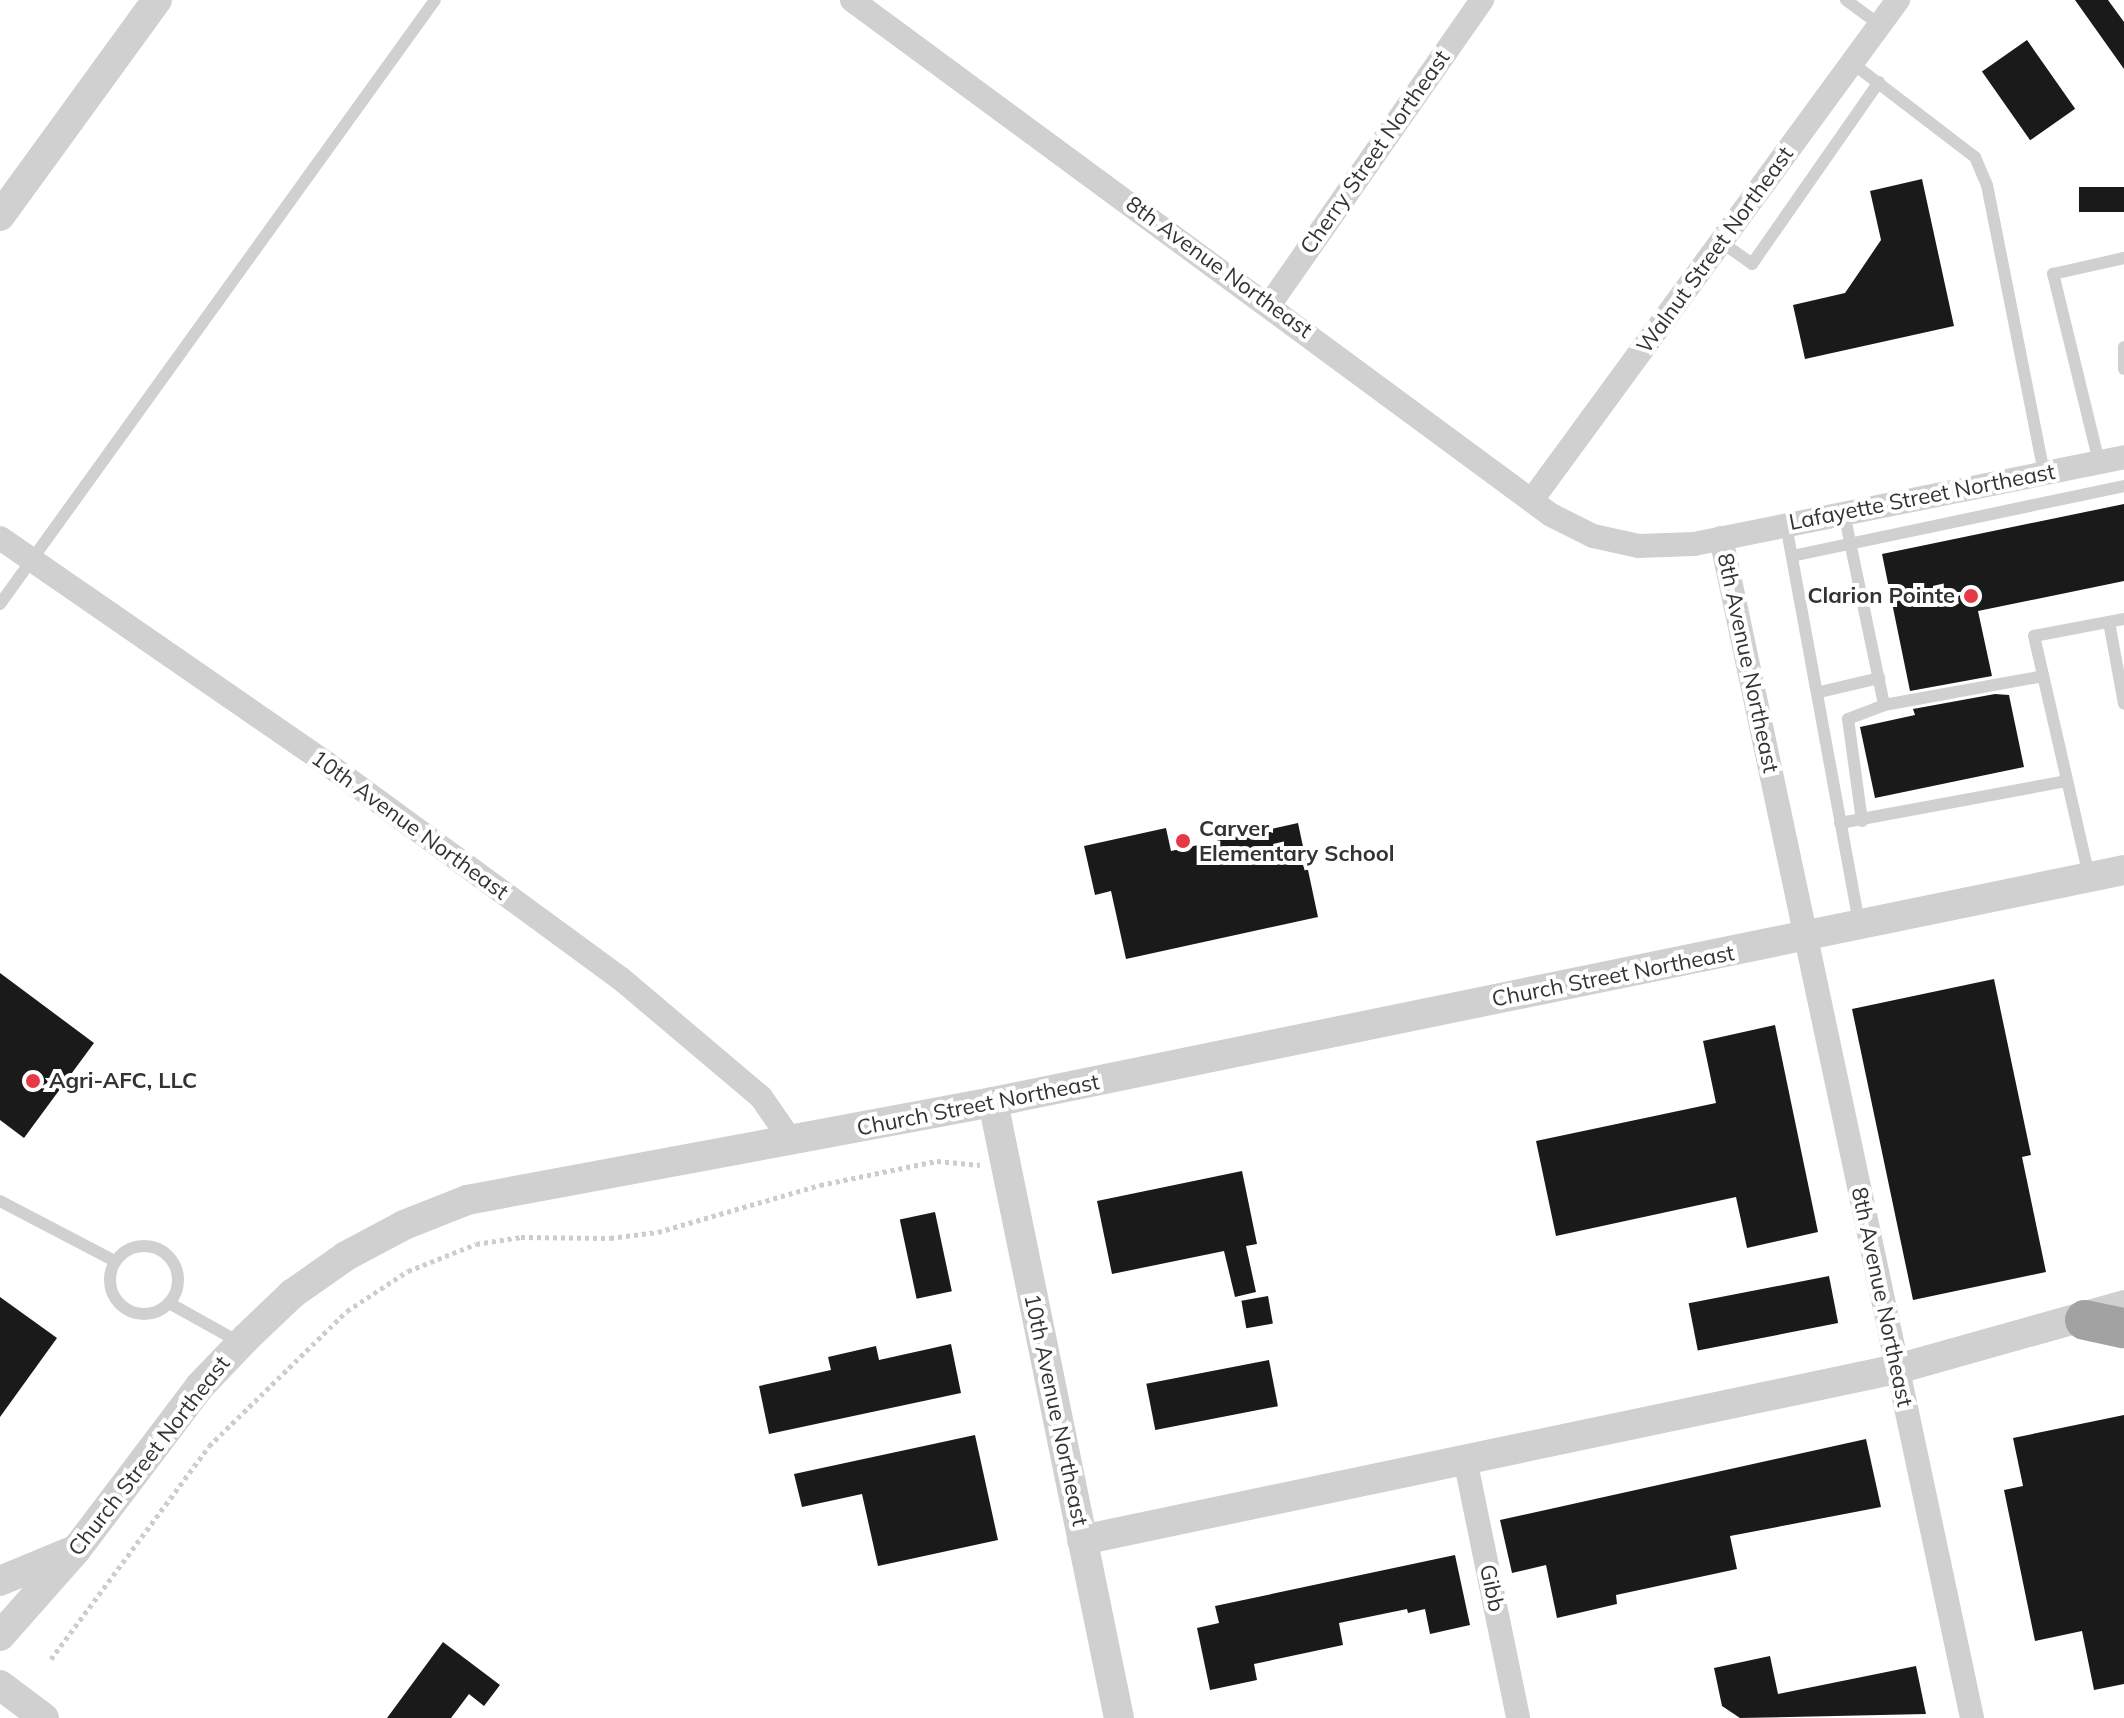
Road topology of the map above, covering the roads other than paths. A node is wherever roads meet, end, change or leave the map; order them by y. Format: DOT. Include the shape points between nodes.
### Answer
graph roads {
  1 [pos="157,0"];
  2 [pos="435,0"];
  3 [pos="852,0"];
  4 [pos="1482,0"];
  5 [pos="1846,0"];
  6 [pos="1898,0"];
  7 [pos="1880,25"];
  8 [pos="1852,63"];
  9 [pos="1879,82"];
  10 [pos="0,216"];
  11 [pos="1721,242"];
  12 [pos="2124,258"];
  13 [pos="1270,304"];
  14 [pos="2124,347"];
  15 [pos="2124,369"];
  16 [pos="2124,457"];
  17 [pos="2099,462"];
  18 [pos="2044,472"];
  19 [pos="2124,486"];
  20 [pos="1532,500"];
  21 [pos="1844,513"];
  22 [pos="1786,525"];
  23 [pos="0,538"];
  24 [pos="1721,538"];
  25 [pos="1852,544"];
  26 [pos="1792,556"];
  27 [pos="32,561"];
  28 [pos="0,604"];
  29 [pos="2124,619"];
  30 [pos="2109,622"];
  31 [pos="2043,676"];
  32 [pos="1879,678"];
  33 [pos="1820,692"];
  34 [pos="2124,704"];
  35 [pos="1884,705"];
  36 [pos="2067,781"];
  37 [pos="1862,821"];
  38 [pos="1840,823"];
  39 [pos="2124,870"];
  40 [pos="2089,877"];
  41 [pos="1859,926"];
  42 [pos="1806,937"];
  43 [pos="993,1102"];
  44 [pos="792,1142"];
  45 [pos="0,1201"];
  46 [pos="115,1261"];
  47 [pos="169,1303"];
  48 [pos="2124,1305"];
  49 [pos="2085,1320"];
  50 [pos="2124,1328"];
  51 [pos="241,1343"];
  52 [pos="1897,1369"];
  53 [pos="1465,1459"];
  54 [pos="1082,1540"];
  55 [pos="76,1550"];
  56 [pos="0,1581"];
  57 [pos="0,1636"];
  58 [pos="0,1685"];
  59 [pos="39,1718"];
  60 [pos="1119,1718"];
  61 [pos="1518,1718"];
  62 [pos="1972,1718"];
  1 -- 10 [label="street"];
  2 -- 27 [label="lane"];
  3 -- 13 [label="street, 8th Avenue Northeast"];
  4 -- 13 [label="street, Cherry Street Northeast"];
  5 -- 7 [label="lane"];
  6 -- 7 [label="street, Walnut Street Northeast"];
  7 -- 8 [label="street, Walnut Street Northeast"];
  8 -- 9 [label="lane"];
  8 -- 11 [label="street, Walnut Street Northeast"];
  9 -- 11 [label="lane" via="1752,264"];
  9 -- 18 [label="lane" via="1975,157 1987,185"];
  11 -- 20 [label="street, Walnut Street Northeast"];
  12 -- 17 [label="lane" via="2053,274"];
  13 -- 20 [label="street, 8th Avenue Northeast"];
  14 -- 15 [label="lane"];
  16 -- 17 [label="street, Lafayette Street Northeast"];
  17 -- 18 [label="street, Lafayette Street Northeast"];
  18 -- 21 [label="street, Lafayette Street Northeast"];
  19 -- 25 [label="lane"];
  20 -- 24 [label="street, 8th Avenue Northeast" via="1572,527 1616,542 1667,547"];
  21 -- 22 [label="street, Lafayette Street Northeast"];
  21 -- 25 [label="lane"];
  22 -- 24 [label="street, Lafayette Street Northeast"];
  22 -- 26 [label="lane"];
  23 -- 27 [label="street, 10th Avenue Northeast"];
  24 -- 42 [label="street, 8th Avenue Northeast"];
  25 -- 26 [label="lane"];
  25 -- 32 [label="lane"];
  26 -- 33 [label="lane"];
  27 -- 28 [label="lane"];
  27 -- 44 [label="street, 10th Avenue Northeast" via="326,763 620,978 761,1097"];
  29 -- 30 [label="lane"];
  30 -- 31 [label="lane" via="2034,636"];
  30 -- 34 [label="lane"];
  31 -- 35 [label="lane"];
  31 -- 36 [label="lane"];
  32 -- 33 [label="lane"];
  32 -- 35 [label="lane"];
  33 -- 38 [label="lane"];
  35 -- 37 [label="lane" via="1848,719"];
  36 -- 37 [label="lane"];
  36 -- 40 [label="lane"];
  37 -- 38 [label="lane"];
  38 -- 41 [label="lane"];
  39 -- 40 [label="street, Church Street Northeast"];
  40 -- 41 [label="street, Church Street Northeast"];
  41 -- 42 [label="street, Church Street Northeast"];
  42 -- 43 [label="street, Church Street Northeast"];
  42 -- 52 [label="street, 8th Avenue Northeast"];
  43 -- 44 [label="street, Church Street Northeast"];
  43 -- 54 [label="street, 10th Avenue Northeast"];
  44 -- 51 [label="street, Church Street Northeast" via="467,1200 346,1256 292,1294"];
  45 -- 46 [label="lane"];
  46 -- 47 [label="lane" via="110,1283 128,1311 150,1314"];
  46 -- 47 [label="lane" via="133,1248 165,1253 177,1271"];
  47 -- 51 [label="lane"];
  48 -- 49 [label="street"];
  49 -- 50 [label="highway"];
  49 -- 52 [label="street"];
  51 -- 55 [label="street, Church Street Northeast" via="200,1386"];
  52 -- 53 [label="street"];
  52 -- 62 [label="street, 8th Avenue Northeast"];
  53 -- 54 [label="street"];
  53 -- 61 [label="street, Gibb"];
  54 -- 60 [label="street, 10th Avenue Northeast"];
  55 -- 56 [label="street"];
  55 -- 57 [label="street, Church Street Northeast"];
  58 -- 59 [label="street"];
}
